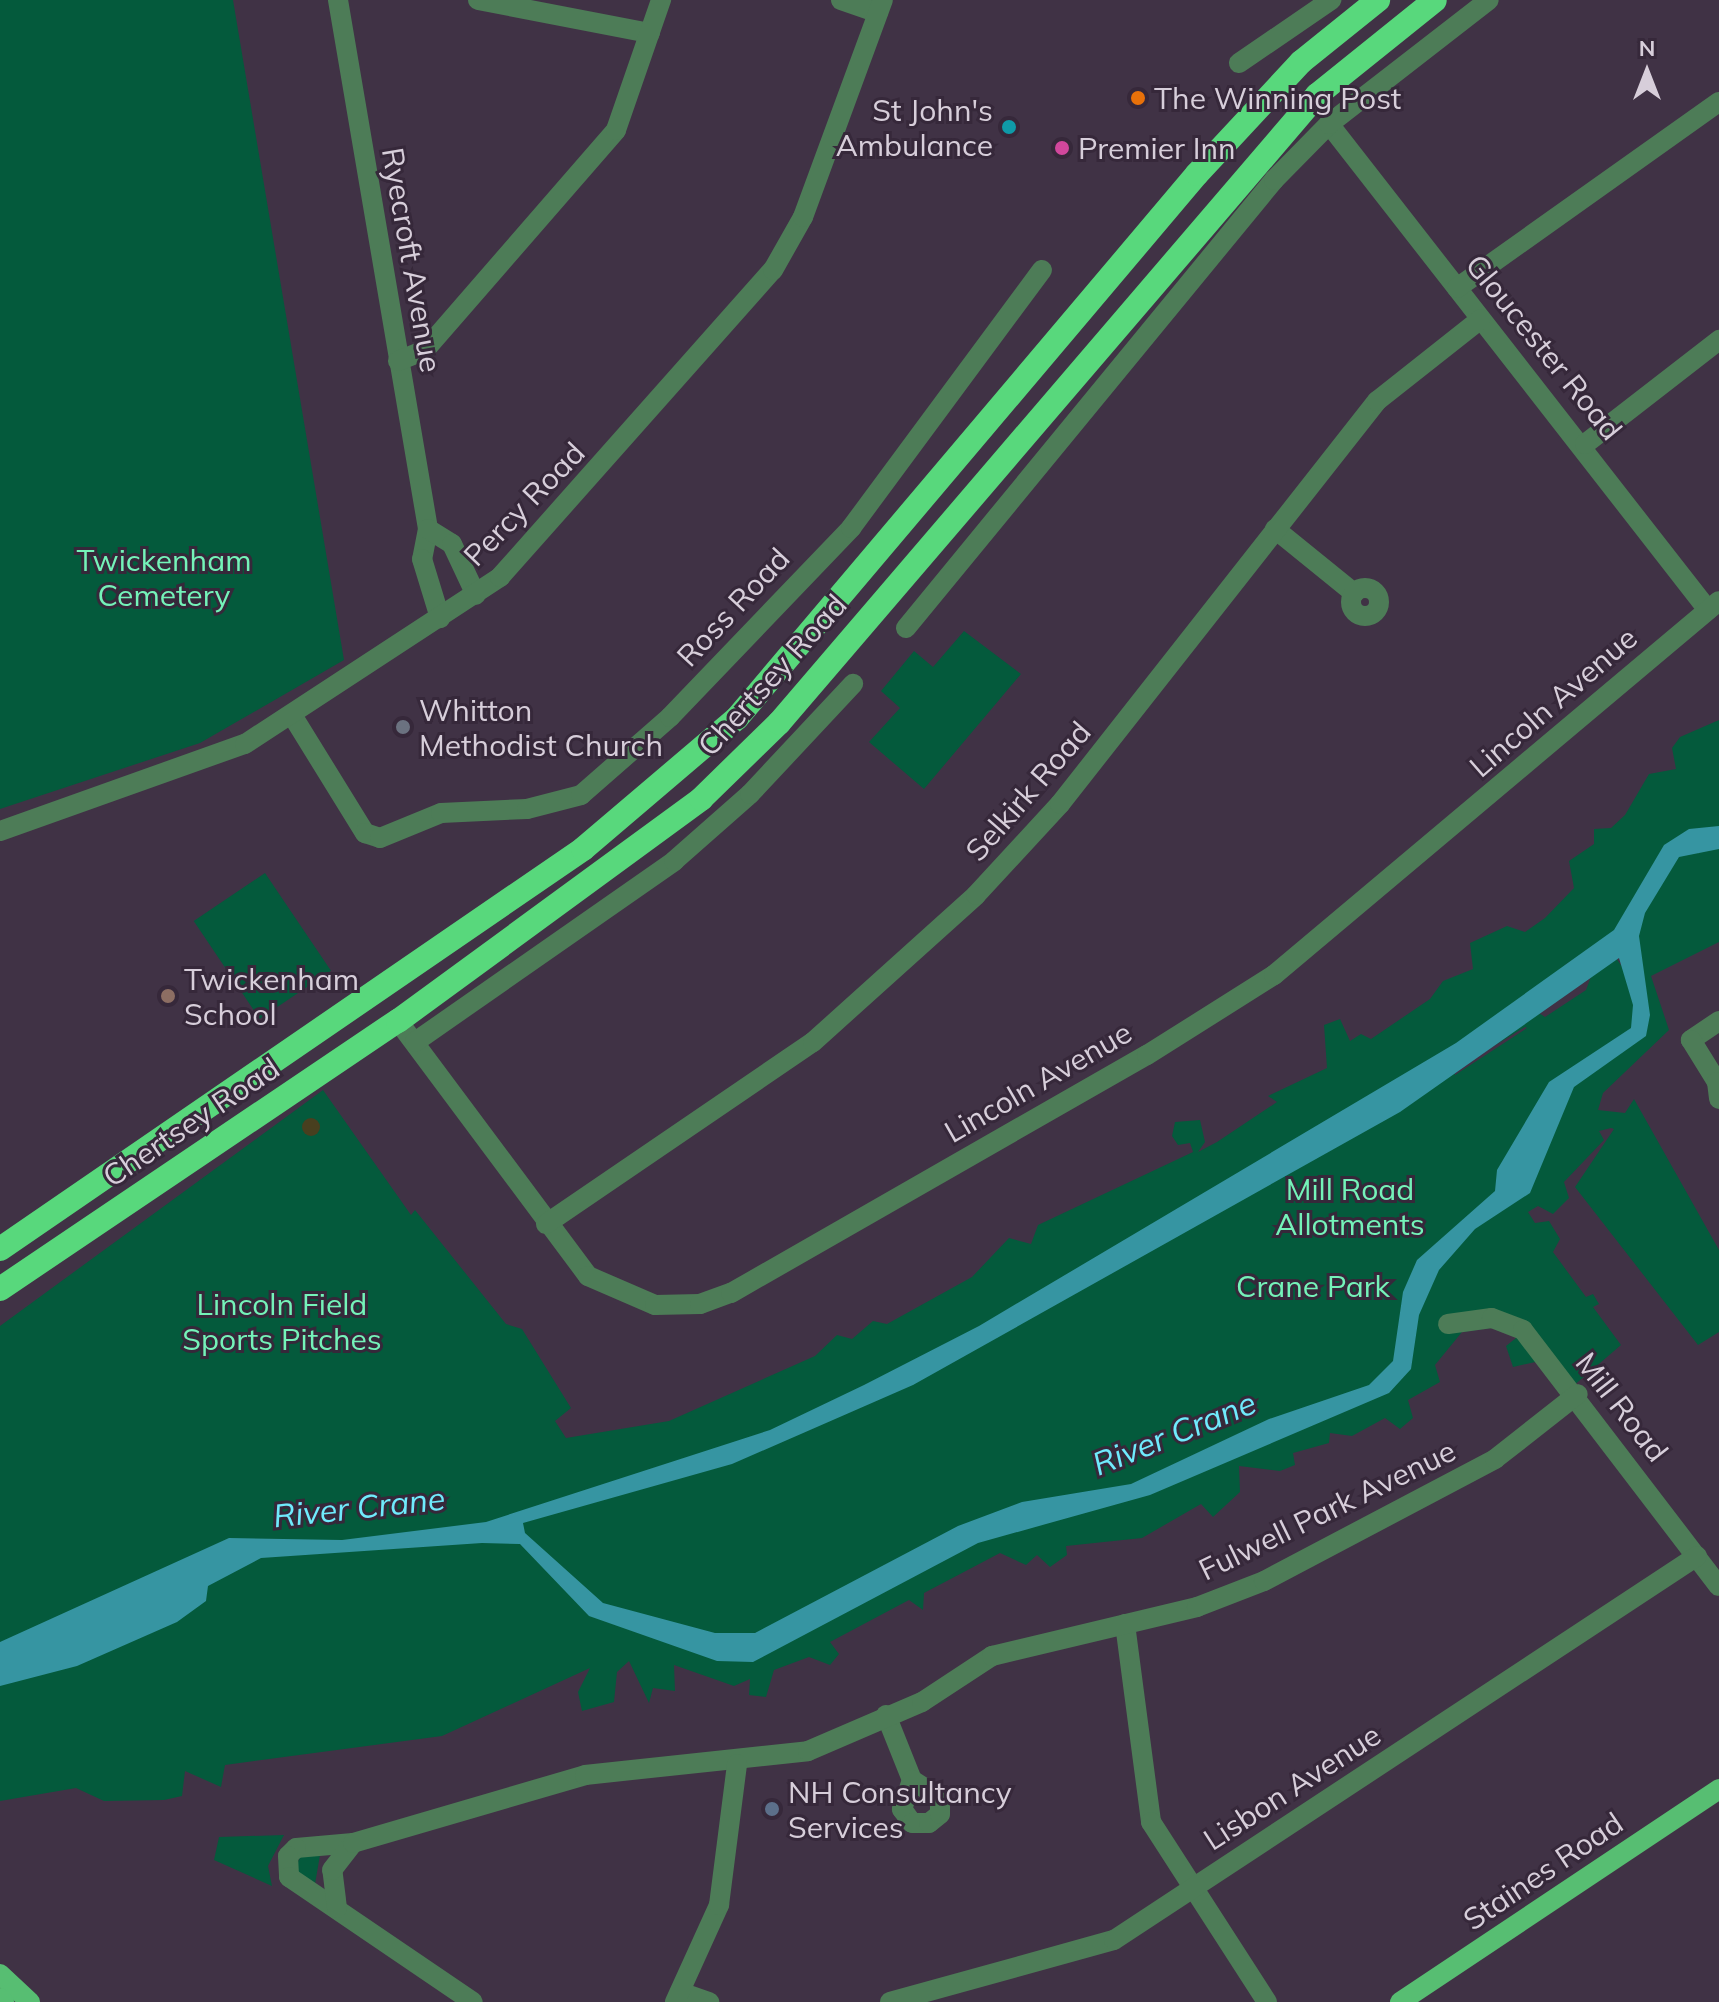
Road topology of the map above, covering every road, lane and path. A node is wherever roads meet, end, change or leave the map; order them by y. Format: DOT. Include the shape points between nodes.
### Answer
graph roads {
  1 [pos="338,0"];
  2 [pos="478,0"];
  3 [pos="661,0"];
  4 [pos="841,0"];
  5 [pos="1331,0"];
  6 [pos="1378,0"];
  7 [pos="1435,0"];
  8 [pos="1489,0"];
  9 [pos="880,7"];
  10 [pos="650,33"];
  11 [pos="1239,63"];
  12 [pos="1719,102"];
  13 [pos="1329,124"];
  14 [pos="1042,270"];
  15 [pos="1457,288"];
  16 [pos="1481,319"];
  17 [pos="1719,340"];
  18 [pos="398,361"];
  19 [pos="1585,444"];
  20 [pos="428,529"];
  21 [pos="1275,529"];
  22 [pos="1354,593"];
  23 [pos="476,595"];
  24 [pos="1713,606"];
  25 [pos="440,618"];
  26 [pos="906,628"];
  27 [pos="853,684"];
  28 [pos="292,715"];
  29 [pos="0,831"];
  30 [pos="398,1021"];
  31 [pos="1719,1021"];
  32 [pos="415,1042"];
  33 [pos="1718,1087"];
  34 [pos="546,1224"];
  35 [pos="0,1249"];
  36 [pos="0,1289"];
  37 [pos="1448,1324"];
  38 [pos="1578,1394"];
  39 [pos="1697,1556"];
  40 [pos="1719,1586"];
  41 [pos="1125,1624"];
  42 [pos="886,1715"];
  43 [pos="737,1764"];
  44 [pos="912,1780"];
  45 [pos="1719,1789"];
  46 [pos="353,1843"];
  47 [pos="1191,1889"];
  48 [pos="337,1908"];
  49 [pos="0,1974"];
  50 [pos="678,1997"];
  51 [pos="30,2002"];
  52 [pos="473,2002"];
  53 [pos="709,2002"];
  54 [pos="890,2002"];
  55 [pos="1267,2002"];
  56 [pos="1400,2002"];
  1 -- 18 [label="street, Ryecroft Avenue"];
  2 -- 10 [label="street"];
  3 -- 10 [label="street"];
  4 -- 9 [label="street"];
  5 -- 11 [label="street"];
  6 -- 35 [label="highway, Chertsey Road" via="1301,62 1197,174 727,727 583,849"];
  7 -- 30 [label="highway, Chertsey Road" via="1307,106 779,723 701,799"];
  8 -- 13 [label="street"];
  9 -- 23 [label="street, Percy Road" via="803,217 773,270 533,546"];
  10 -- 18 [label="street" via="616,130 425,350"];
  12 -- 15 [label="street"];
  13 -- 15 [label="street, Gloucester Road"];
  13 -- 26 [label="street" via="1274,180"];
  14 -- 28 [label="street, Ross Road" via="851,528 670,717 581,795 527,809 441,813 380,838 365,833"];
  15 -- 16 [label="street, Gloucester Road"];
  16 -- 19 [label="street, Gloucester Road"];
  16 -- 21 [label="street, Selkirk Road" via="1377,401"];
  17 -- 19 [label="street"];
  18 -- 20 [label="street, Ryecroft Avenue"];
  19 -- 24 [label="street, Gloucester Road"];
  20 -- 23 [label="street" via="452,544"];
  20 -- 25 [label="street, Ryecroft Avenue" via="422,559"];
  21 -- 22 [label="street"];
  21 -- 34 [label="street, Selkirk Road" via="1060,804 976,895 813,1042"];
  23 -- 25 [label="street, Percy Road"];
  24 -- 34 [label="street, Lincoln Avenue" via="1274,975 731,1293 700,1304 655,1305 620,1295 588,1276"];
  25 -- 28 [label="street, Percy Road"];
  27 -- 32 [label="street, Chertsey Road" via="750,794 674,861"];
  28 -- 29 [label="street, Percy Road" via="182,769"];
  30 -- 32 [label="street, Lincoln Avenue"];
  30 -- 36 [label="highway, Chertsey Road"];
  31 -- 33 [label="street" via="1691,1040"];
  32 -- 34 [label="street, Lincoln Avenue"];
  37 -- 38 [label="street, Mill Road" via="1508,1321"];
  38 -- 39 [label="street, Mill Road"];
  38 -- 41 [label="street, Fulwell Park Avenue" via="1495,1459 1264,1581"];
  39 -- 40 [label="street, Mill Road"];
  39 -- 47 [label="street, Lisbon Avenue"];
  41 -- 42 [label="street, Fulwell Park Avenue" via="992,1656 922,1702"];
  41 -- 47 [label="street" via="1143,1795"];
  42 -- 43 [label="street, Fulwell Park Avenue" via="808,1751"];
  42 -- 44 [label="street"];
  43 -- 46 [label="street, Fulwell Park Avenue" via="665,1763 585,1775"];
  43 -- 50 [label="street" via="719,1905"];
  45 -- 56 [label="main road, Staines Road"];
  46 -- 48 [label="street" via="332,1870"];
  46 -- 48 [label="street, Fulwell Park Avenue" via="296,1848 288,1856 289,1877"];
  47 -- 54 [label="street, Lisbon Avenue" via="1114,1940"];
  47 -- 55 [label="street"];
  48 -- 52 [label="street, Fulwell Park Avenue"];
  49 -- 51 [label="main road"];
  50 -- 53 [label="street"];
}
